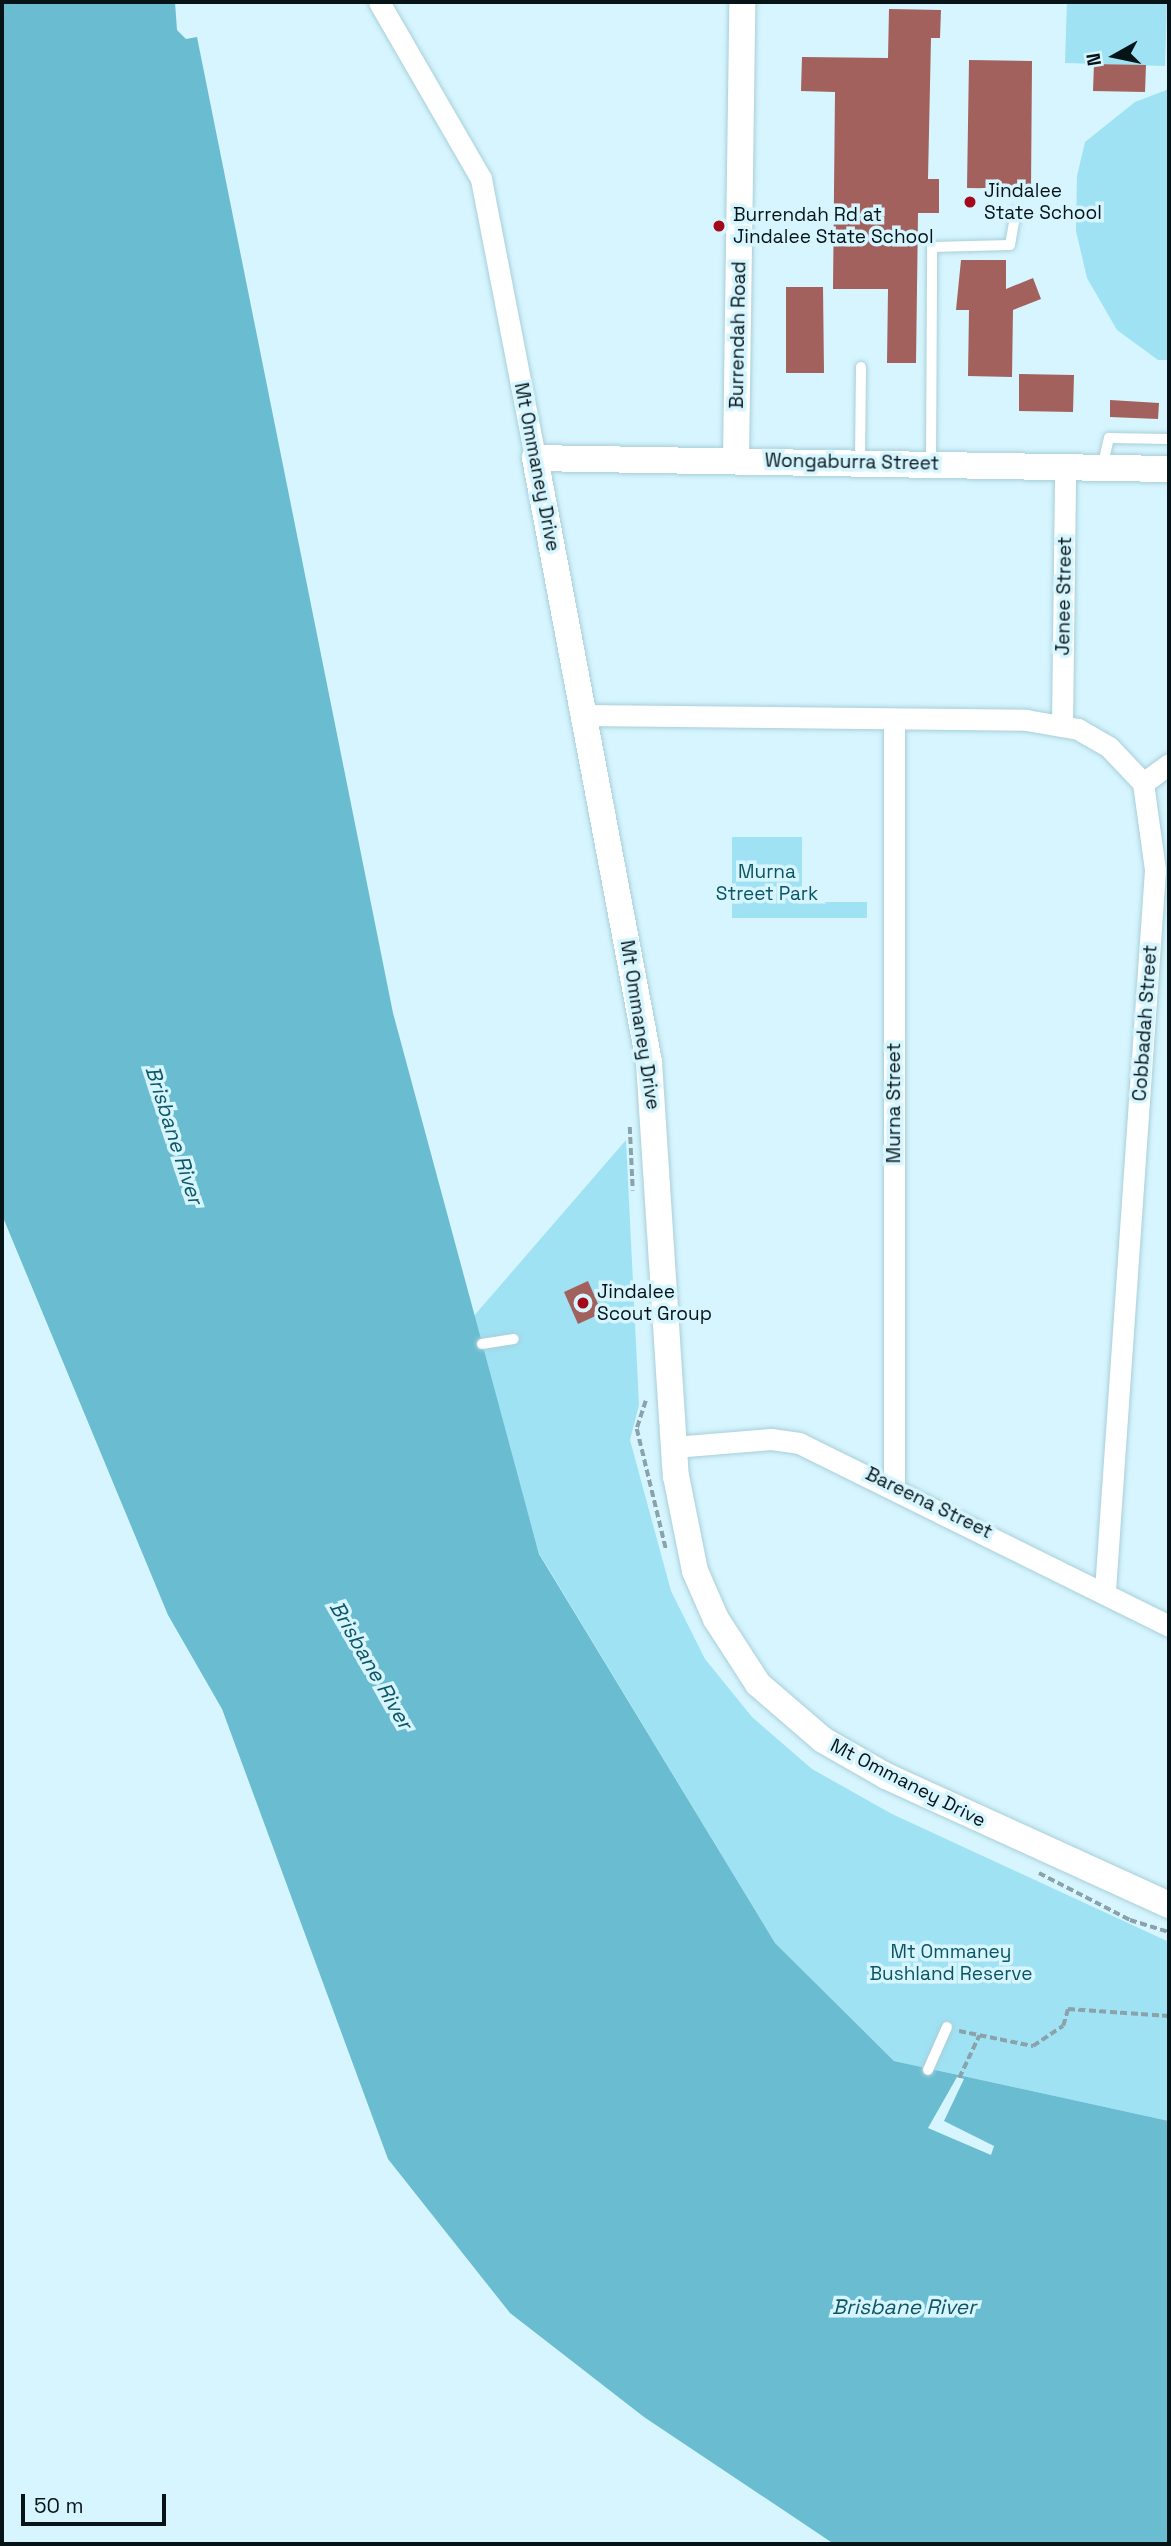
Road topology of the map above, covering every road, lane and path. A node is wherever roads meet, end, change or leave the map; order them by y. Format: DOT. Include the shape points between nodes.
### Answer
graph roads {
  1 [pos="379,2"];
  2 [pos="742,2"];
  3 [pos="1016,212"];
  4 [pos="861,367"];
  5 [pos="1169,439"];
  6 [pos="535,458"];
  7 [pos="736,459"];
  8 [pos="860,462"];
  9 [pos="931,464"];
  10 [pos="1065,467"];
  11 [pos="1102,468"];
  12 [pos="1169,469"];
  13 [pos="584,715"];
  14 [pos="894,720"];
  15 [pos="1062,726"];
  16 [pos="1169,764"];
  17 [pos="1143,783"];
  18 [pos="514,1339"];
  19 [pos="482,1344"];
  20 [pos="674,1447"];
  21 [pos="894,1487"];
  22 [pos="1105,1591"];
  23 [pos="1169,1626"];
  24 [pos="1032,1870"];
  25 [pos="1169,1905"];
  26 [pos="1169,1933"];
  27 [pos="1169,2016"];
  28 [pos="947,2027"];
  29 [pos="928,2070"];
  30 [pos="959,2078"];
  1 -- 6 [label="street, Mt Ommaney Drive" via="481,179"];
  2 -- 7 [label="street, Burrendah Road"];
  3 -- 9 [label="lane" via="1010,246 932,247"];
  4 -- 8 [label="lane"];
  5 -- 11 [label="lane" via="1109,438"];
  6 -- 7 [label="street, Wongaburra Street"];
  6 -- 13 [label="street, Mt Ommaney Drive"];
  7 -- 8 [label="street, Wongaburra Street"];
  8 -- 9 [label="street, Wongaburra Street"];
  9 -- 10 [label="street, Wongaburra Street"];
  10 -- 11 [label="street, Wongaburra Street"];
  10 -- 15 [label="street, Jenee Street"];
  11 -- 12 [label="street, Wongaburra Street"];
  13 -- 14 [label="street"];
  13 -- 20 [label="street, Mt Ommaney Drive" via="649,1062"];
  14 -- 15 [label="street"];
  14 -- 21 [label="street, Murna Street"];
  15 -- 17 [label="street" via="1109,747"];
  16 -- 17 [label="street"];
  17 -- 22 [label="street, Cobbadah Street" via="1156,870"];
  18 -- 19 [label="lane"];
  20 -- 21 [label="street, Bareena Street" via="771,1438 799,1443"];
  20 -- 25 [label="street, Mt Ommaney Drive" via="695,1571 716,1619 758,1684 823,1740 886,1776"];
  21 -- 22 [label="street, Bareena Street"];
  22 -- 23 [label="street, Bareena Street"];
  24 -- 26 [label="path"];
  27 -- 30 [label="path" via="1068,2010 1063,2026 1033,2046 979,2036"];
  28 -- 29 [label="lane"];
}
